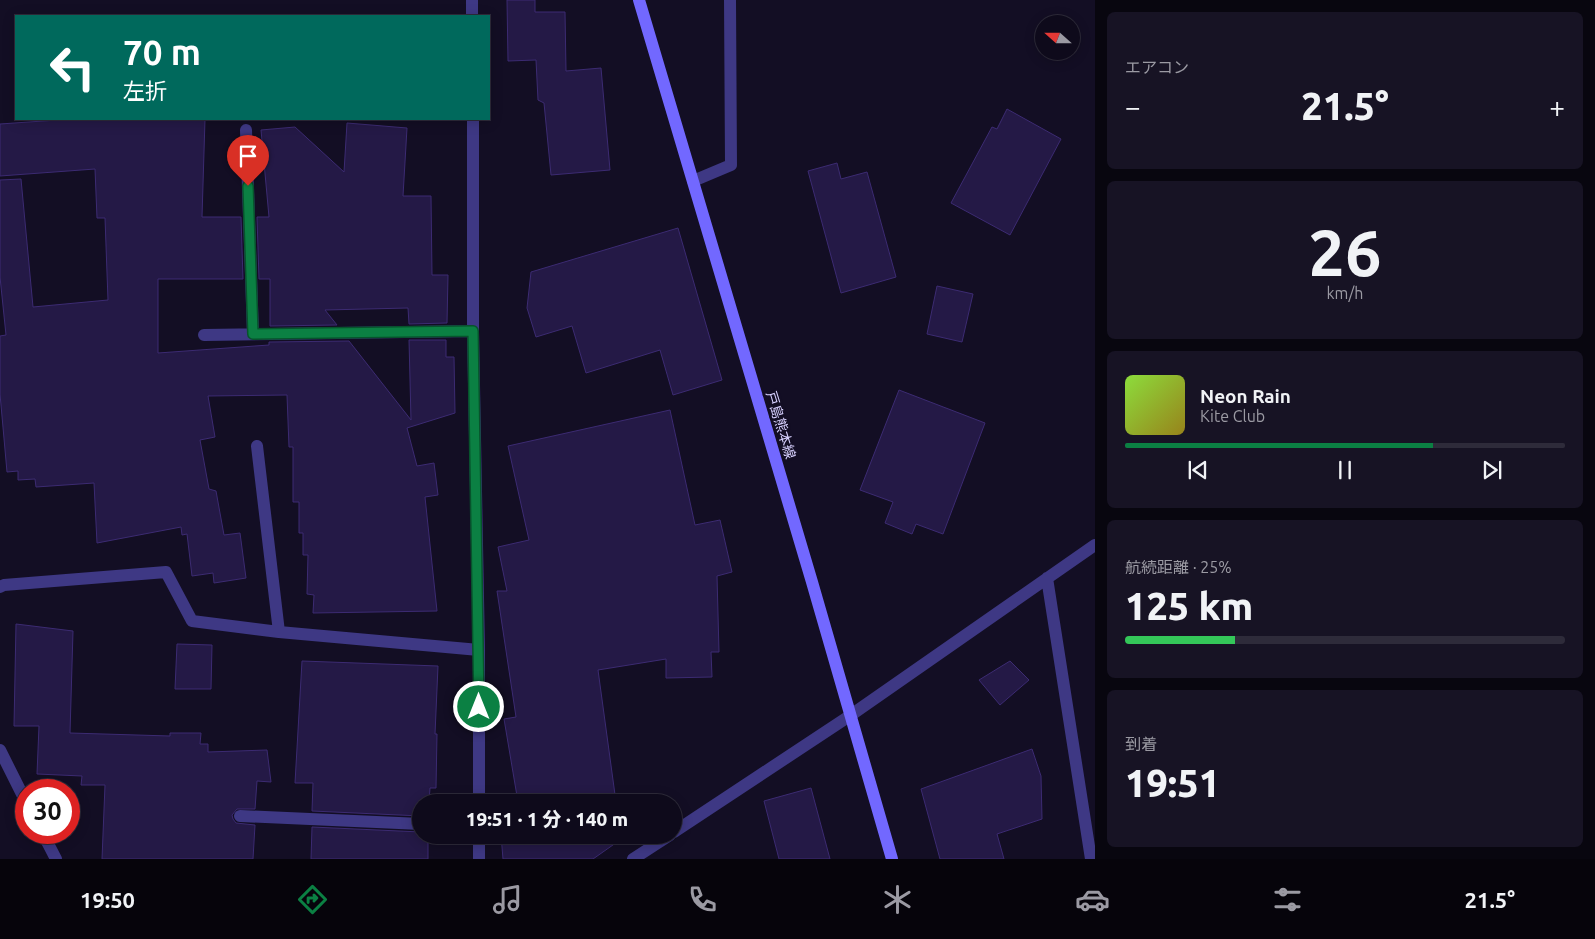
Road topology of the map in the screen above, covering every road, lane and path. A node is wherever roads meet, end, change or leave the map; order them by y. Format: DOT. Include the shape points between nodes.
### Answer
graph roads {
  1 [pos="472,0"];
  2 [pos="639,0"];
  3 [pos="730,0"];
  4 [pos="472,15"];
  5 [pos="472,120"];
  6 [pos="246,130"];
  7 [pos="693,181"];
  8 [pos="473,331"];
  9 [pos="253,334"];
  10 [pos="204,335"];
  11 [pos="257,446"];
  12 [pos="1095,545"];
  13 [pos="1047,578"];
  14 [pos="0,587"];
  15 [pos="280,632"];
  16 [pos="480,650"];
  17 [pos="851,715"];
  18 [pos="0,750"];
  19 [pos="15,780"];
  20 [pos="479,794"];
  21 [pos="240,816"];
  22 [pos="412,824"];
  23 [pos="682,827"];
  24 [pos="48,844"];
  25 [pos="479,844"];
  26 [pos="656,844"];
  27 [pos="56,859"];
  28 [pos="479,859"];
  29 [pos="633,859"];
  30 [pos="892,859"];
  31 [pos="1091,859"];
  1 -- 4 [label="street"];
  2 -- 7 [label="main road, 戸島熊本線"];
  3 -- 7 [label="street" via="731,165"];
  5 -- 8 [label="street"];
  6 -- 9 [label="street"];
  7 -- 17 [label="main road, 戸島熊本線"];
  8 -- 9 [label="street"];
  8 -- 16 [label="street"];
  9 -- 10 [label="street"];
  11 -- 15 [label="street"];
  12 -- 13 [label="street"];
  13 -- 17 [label="street"];
  13 -- 31 [label="street"];
  14 -- 15 [label="street" via="166,572 192,621"];
  15 -- 16 [label="street"];
  16 -- 20 [label="street"];
  17 -- 23 [label="street"];
  17 -- 30 [label="main road, 戸島熊本線"];
  18 -- 19 [label="street"];
  21 -- 22 [label="street"];
  24 -- 27 [label="street"];
  25 -- 28 [label="street"];
  26 -- 29 [label="street"];
}
